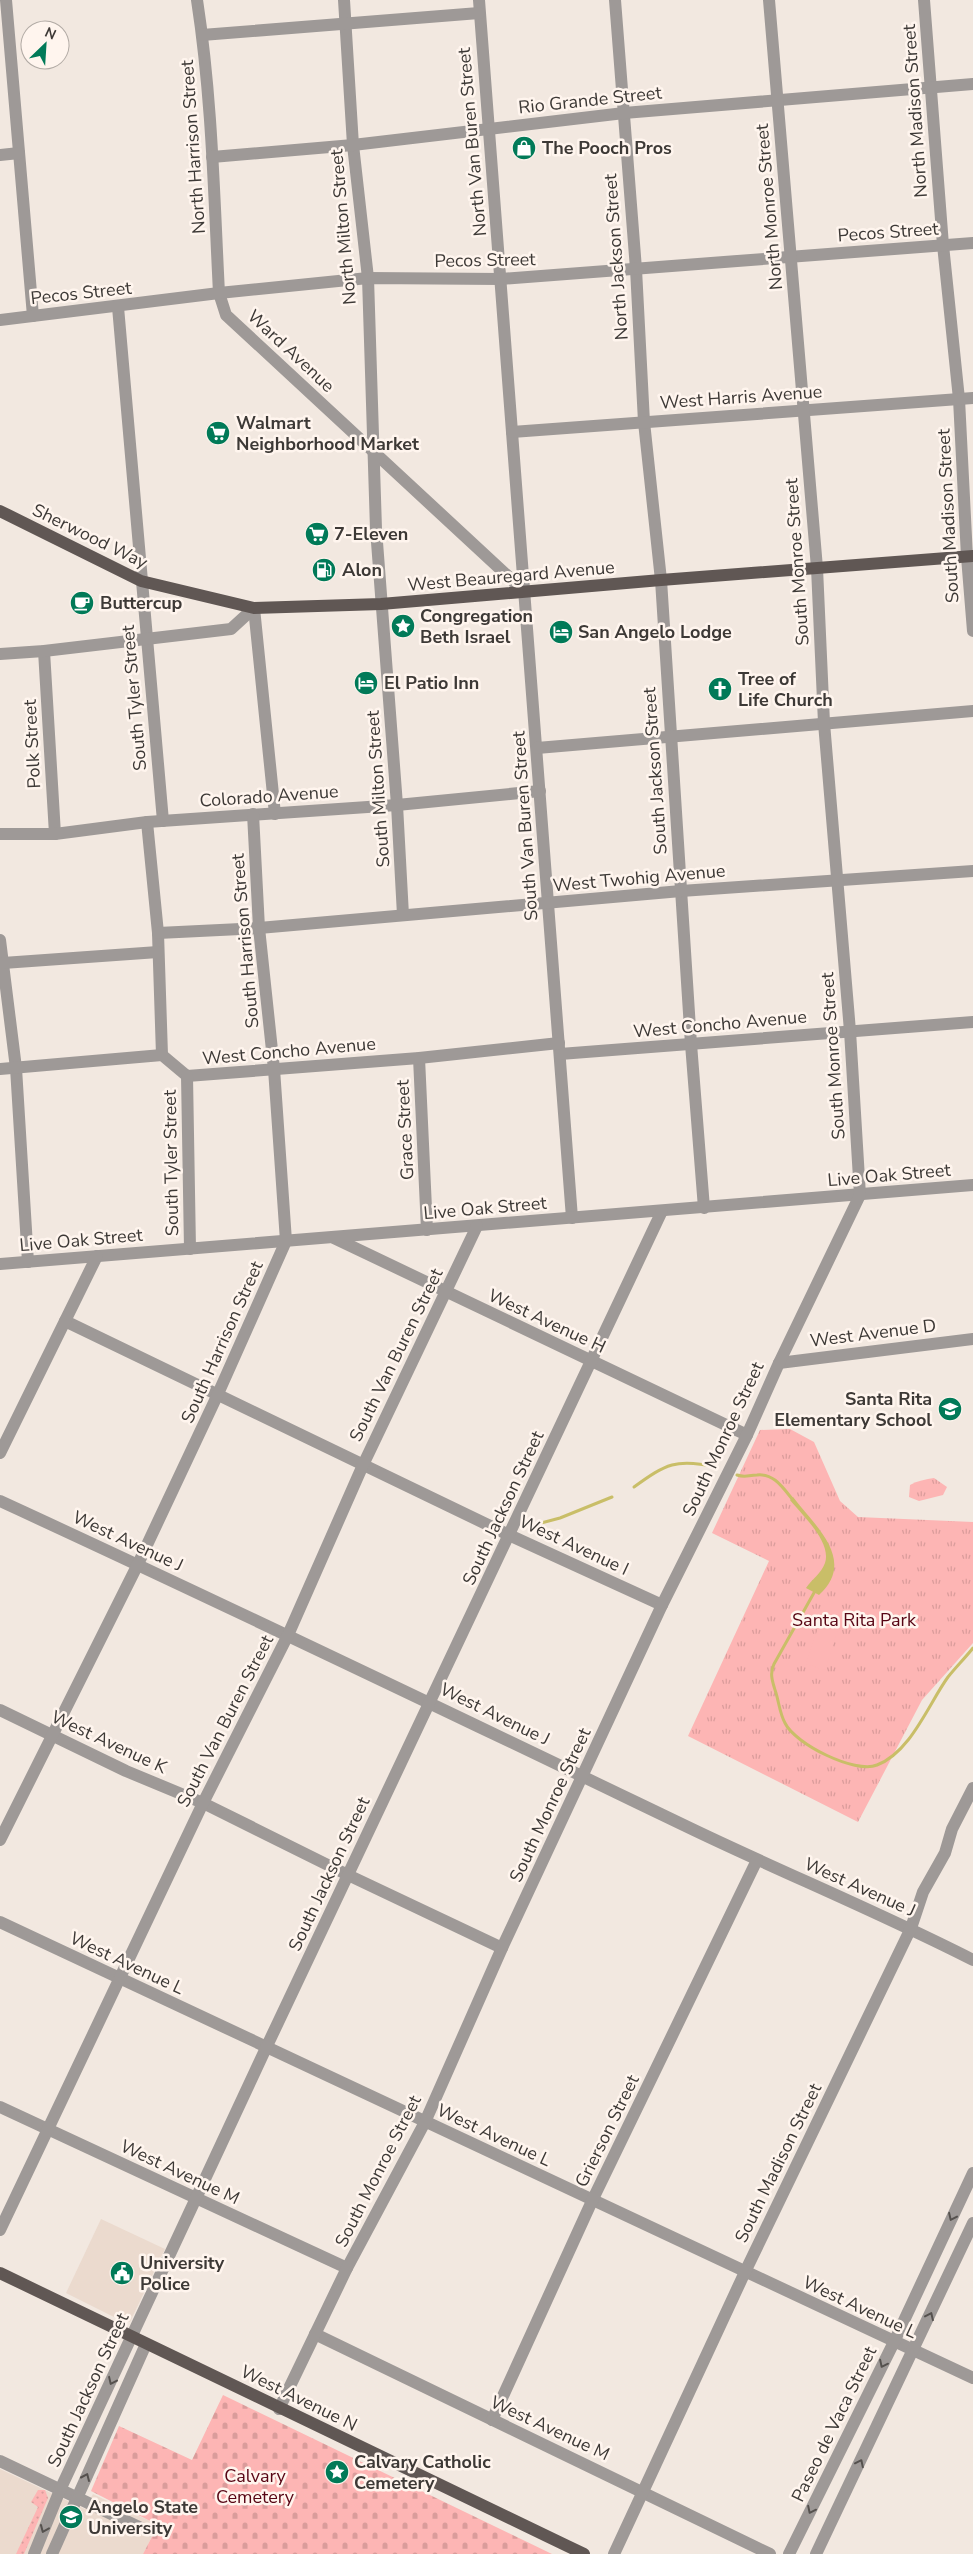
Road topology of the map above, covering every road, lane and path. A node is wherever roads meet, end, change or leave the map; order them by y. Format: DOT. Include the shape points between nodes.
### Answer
graph roads {
  1 [pos="6,0"];
  2 [pos="197,0"];
  3 [pos="344,0"];
  4 [pos="615,0"];
  5 [pos="769,0"];
  6 [pos="924,0"];
  7 [pos="479,6"];
  8 [pos="346,22"];
  9 [pos="202,35"];
  10 [pos="973,84"];
  11 [pos="932,88"];
  12 [pos="778,99"];
  13 [pos="624,113"];
  14 [pos="488,129"];
  15 [pos="353,145"];
  16 [pos="19,153"];
  17 [pos="0,155"];
  18 [pos="212,157"];
  19 [pos="973,243"];
  20 [pos="943,245"];
  21 [pos="791,257"];
  22 [pos="636,269"];
  23 [pos="368,278"];
  24 [pos="501,279"];
  25 [pos="219,293"];
  26 [pos="118,307"];
  27 [pos="33,316"];
  28 [pos="0,320"];
  29 [pos="973,398"];
  30 [pos="959,399"];
  31 [pos="803,410"];
  32 [pos="644,422"];
  33 [pos="512,432"];
  34 [pos="373,451"];
  35 [pos="0,511"];
  36 [pos="970,556"];
  37 [pos="817,568"];
  38 [pos="661,580"];
  39 [pos="142,581"];
  40 [pos="525,592"];
  41 [pos="381,604"];
  42 [pos="254,608"];
  43 [pos="973,632"];
  44 [pos="146,637"];
  45 [pos="44,651"];
  46 [pos="0,654"];
  47 [pos="973,711"];
  48 [pos="824,723"];
  49 [pos="670,736"];
  50 [pos="537,748"];
  51 [pos="540,791"];
  52 [pos="397,805"];
  53 [pos="253,814"];
  54 [pos="275,814"];
  55 [pos="163,821"];
  56 [pos="147,822"];
  57 [pos="0,834"];
  58 [pos="55,834"];
  59 [pos="973,871"];
  60 [pos="836,880"];
  61 [pos="681,892"];
  62 [pos="548,902"];
  63 [pos="403,915"];
  64 [pos="260,928"];
  65 [pos="158,933"];
  66 [pos="0,940"];
  67 [pos="158,952"];
  68 [pos="3,963"];
  69 [pos="973,1022"];
  70 [pos="850,1032"];
  71 [pos="691,1044"];
  72 [pos="559,1049"];
  73 [pos="162,1055"];
  74 [pos="420,1058"];
  75 [pos="16,1068"];
  76 [pos="0,1069"];
  77 [pos="274,1069"];
  78 [pos="187,1076"];
  79 [pos="973,1185"];
  80 [pos="860,1195"];
  81 [pos="704,1208"];
  82 [pos="662,1211"];
  83 [pos="572,1218"];
  84 [pos="477,1226"];
  85 [pos="428,1230"];
  86 [pos="332,1238"];
  87 [pos="286,1241"];
  88 [pos="190,1249"];
  89 [pos="97,1256"];
  90 [pos="28,1262"];
  91 [pos="0,1264"];
  92 [pos="446,1292"];
  93 [pos="65,1321"];
  94 [pos="973,1339"];
  95 [pos="592,1361"];
  96 [pos="778,1363"];
  97 [pos="217,1396"];
  98 [pos="747,1435"];
  99 [pos="0,1453"];
  100 [pos="363,1465"];
  101 [pos="0,1501"];
  102 [pos="509,1535"];
  103 [pos="138,1564"];
  104 [pos="662,1604"];
  105 [pos="288,1635"];
  106 [pos="430,1702"];
  107 [pos="0,1710"];
  108 [pos="52,1736"];
  109 [pos="583,1776"];
  110 [pos="973,1788"];
  111 [pos="203,1803"];
  112 [pos="0,1840"];
  113 [pos="758,1860"];
  114 [pos="348,1876"];
  115 [pos="0,1922"];
  116 [pos="911,1928"];
  117 [pos="502,1948"];
  118 [pos="973,1960"];
  119 [pos="120,1979"];
  120 [pos="266,2048"];
  121 [pos="0,2107"];
  122 [pos="425,2122"];
  123 [pos="48,2129"];
  124 [pos="973,2173"];
  125 [pos="197,2200"];
  126 [pos="592,2201"];
  127 [pos="973,2223"];
  128 [pos="0,2230"];
  129 [pos="347,2268"];
  130 [pos="745,2272"];
  131 [pos="0,2273"];
  132 [pos="315,2334"];
  133 [pos="132,2337"];
  134 [pos="894,2342"];
  135 [pos="146,2344"];
  136 [pos="914,2351"];
  137 [pos="973,2378"];
  138 [pos="280,2409"];
  139 [pos="492,2420"];
  140 [pos="0,2461"];
  141 [pos="60,2490"];
  142 [pos="643,2491"];
  143 [pos="76,2497"];
  144 [pos="144,2529"];
  145 [pos="34,2554"];
  146 [pos="52,2554"];
  147 [pos="584,2554"];
  148 [pos="614,2554"];
  149 [pos="770,2554"];
  150 [pos="790,2554"];
  151 [pos="816,2554"];
  1 -- 16 [label="street"];
  2 -- 9 [label="street, North Harrison Street"];
  3 -- 8 [label="street, North Milton Street"];
  4 -- 13 [label="street, North Jackson Street"];
  5 -- 12 [label="street, North Monroe Street"];
  6 -- 11 [label="street, North Madison Street"];
  7 -- 8 [label="street"];
  7 -- 14 [label="street, North Van Buren Street"];
  8 -- 9 [label="street"];
  8 -- 15 [label="street, North Milton Street"];
  9 -- 18 [label="street, North Harrison Street"];
  10 -- 11 [label="street, Rio Grande Street"];
  11 -- 12 [label="street, Rio Grande Street"];
  11 -- 20 [label="street, North Madison Street"];
  12 -- 13 [label="street, Rio Grande Street"];
  12 -- 21 [label="street, North Monroe Street"];
  13 -- 14 [label="street, Rio Grande Street"];
  13 -- 22 [label="street, North Jackson Street"];
  14 -- 15 [label="street, Rio Grande Street"];
  14 -- 24 [label="street, North Van Buren Street"];
  15 -- 18 [label="street, Rio Grande Street"];
  15 -- 23 [label="street, North Milton Street"];
  16 -- 17 [label="street"];
  16 -- 27 [label="street"];
  18 -- 25 [label="street, North Harrison Street"];
  19 -- 20 [label="street, Pecos Street"];
  20 -- 21 [label="street, Pecos Street"];
  20 -- 30 [label="street, North Madison Street"];
  21 -- 22 [label="street, Pecos Street"];
  21 -- 31 [label="street, North Monroe Street"];
  22 -- 24 [label="street, Pecos Street"];
  22 -- 32 [label="street, North Jackson Street"];
  23 -- 24 [label="street, Pecos Street"];
  23 -- 25 [label="street, Pecos Street"];
  23 -- 34 [label="street, North Milton Street"];
  24 -- 33 [label="street, North Van Buren Street"];
  25 -- 26 [label="street, Pecos Street"];
  25 -- 34 [label="street, Ward Avenue" via="226,314"];
  26 -- 27 [label="street, Pecos Street"];
  26 -- 39 [label="street, South Tyler Street"];
  27 -- 28 [label="street, Pecos Street"];
  29 -- 30 [label="street, West Harris Avenue"];
  30 -- 31 [label="street, West Harris Avenue"];
  30 -- 36 [label="street, South Madison Street"];
  31 -- 32 [label="street, West Harris Avenue"];
  31 -- 37 [label="street, South Monroe Street"];
  32 -- 33 [label="street, West Harris Avenue"];
  32 -- 38 [label="street, South Jackson Street"];
  33 -- 40 [label="street, South Van Buren Street"];
  34 -- 40 [label="street, Ward Avenue"];
  34 -- 41 [label="street, South Milton Street"];
  35 -- 39 [label="main road, Sherwood Way"];
  36 -- 37 [label="main road, West Beauregard Avenue"];
  36 -- 43 [label="street, South Madison Street"];
  37 -- 38 [label="main road, West Beauregard Avenue"];
  37 -- 48 [label="street, South Monroe Street"];
  38 -- 40 [label="main road, West Beauregard Avenue"];
  38 -- 49 [label="street, South Jackson Street"];
  39 -- 42 [label="main road, Sherwood Way"];
  39 -- 44 [label="street, South Tyler Street"];
  40 -- 41 [label="main road, West Beauregard Avenue"];
  40 -- 50 [label="street, South Van Buren Street"];
  41 -- 42 [label="main road, West Beauregard Avenue"];
  41 -- 52 [label="street, South Milton Street"];
  42 -- 44 [label="street" via="231,629"];
  42 -- 54 [label="street"];
  44 -- 45 [label="street"];
  44 -- 55 [label="street, South Tyler Street"];
  45 -- 46 [label="street"];
  45 -- 58 [label="street, Polk Street"];
  47 -- 48 [label="street"];
  48 -- 49 [label="street"];
  48 -- 60 [label="street, South Monroe Street"];
  49 -- 50 [label="street"];
  49 -- 61 [label="street, South Jackson Street"];
  50 -- 51 [label="street, South Van Buren Street"];
  51 -- 52 [label="street, Colorado Avenue"];
  51 -- 62 [label="street, South Van Buren Street"];
  52 -- 54 [label="street, Colorado Avenue"];
  52 -- 63 [label="street, South Milton Street"];
  53 -- 54 [label="street, Colorado Avenue"];
  53 -- 55 [label="street, Colorado Avenue"];
  53 -- 64 [label="street, South Harrison Street"];
  55 -- 56 [label="street, Colorado Avenue"];
  56 -- 58 [label="street, Colorado Avenue"];
  56 -- 65 [label="street"];
  57 -- 58 [label="street, Colorado Avenue"];
  59 -- 60 [label="street, West Twohig Avenue"];
  60 -- 61 [label="street, West Twohig Avenue"];
  60 -- 70 [label="street, South Monroe Street"];
  61 -- 62 [label="street, West Twohig Avenue"];
  61 -- 71 [label="street, South Jackson Street"];
  62 -- 63 [label="street, West Twohig Avenue"];
  62 -- 72 [label="street, South Van Buren Street"];
  63 -- 64 [label="street, West Twohig Avenue"];
  64 -- 65 [label="street, West Twohig Avenue"];
  64 -- 77 [label="street, South Harrison Street"];
  65 -- 67 [label="street"];
  66 -- 68 [label="street"];
  67 -- 68 [label="street"];
  67 -- 73 [label="street"];
  68 -- 75 [label="street"];
  69 -- 70 [label="street, West Concho Avenue"];
  70 -- 71 [label="street, West Concho Avenue"];
  70 -- 80 [label="street, South Monroe Street"];
  71 -- 72 [label="street, West Concho Avenue"];
  71 -- 81 [label="street, South Jackson Street"];
  72 -- 74 [label="street, West Concho Avenue"];
  72 -- 83 [label="street, South Van Buren Street"];
  73 -- 75 [label="street"];
  73 -- 78 [label="street, West Concho Avenue"];
  74 -- 77 [label="street, West Concho Avenue"];
  74 -- 85 [label="street, Grace Street"];
  75 -- 76 [label="street"];
  75 -- 90 [label="street"];
  77 -- 78 [label="street, West Concho Avenue"];
  77 -- 87 [label="street, South Harrison Street"];
  78 -- 88 [label="street, South Tyler Street"];
  79 -- 80 [label="street, Live Oak Street"];
  80 -- 81 [label="street, Live Oak Street"];
  80 -- 96 [label="street, South Monroe Street"];
  81 -- 82 [label="street, Live Oak Street"];
  82 -- 83 [label="street, Live Oak Street"];
  82 -- 95 [label="street, South Jackson Street"];
  83 -- 84 [label="street, Live Oak Street"];
  84 -- 85 [label="street, Live Oak Street"];
  84 -- 92 [label="street, South Van Buren Street"];
  85 -- 86 [label="street, Live Oak Street"];
  86 -- 87 [label="street, Live Oak Street"];
  86 -- 92 [label="street, West Avenue H"];
  87 -- 88 [label="street, Live Oak Street"];
  87 -- 97 [label="street, South Harrison Street"];
  88 -- 89 [label="street, Live Oak Street"];
  89 -- 90 [label="street, Live Oak Street"];
  89 -- 93 [label="street"];
  90 -- 91 [label="street, Live Oak Street"];
  92 -- 95 [label="street, West Avenue H"];
  92 -- 100 [label="street, South Van Buren Street"];
  93 -- 97 [label="street, West Avenue I"];
  93 -- 99 [label="street"];
  94 -- 96 [label="street, West Avenue D"];
  95 -- 98 [label="street, West Avenue H"];
  95 -- 102 [label="street, South Jackson Street"];
  96 -- 98 [label="street, South Monroe Street"];
  97 -- 100 [label="street, West Avenue I"];
  97 -- 103 [label="street, South Harrison Street"];
  98 -- 104 [label="street, South Monroe Street"];
  100 -- 102 [label="street, West Avenue I"];
  100 -- 105 [label="street, South Van Buren Street"];
  101 -- 103 [label="street, West Avenue J"];
  102 -- 104 [label="street, West Avenue I"];
  102 -- 106 [label="street, South Jackson Street"];
  103 -- 105 [label="street, West Avenue J"];
  103 -- 108 [label="street, South Harrison Street"];
  104 -- 109 [label="street, South Monroe Street"];
  105 -- 106 [label="street, West Avenue J"];
  105 -- 111 [label="street, South Van Buren Street"];
  106 -- 109 [label="street, West Avenue J"];
  106 -- 114 [label="street, South Jackson Street"];
  107 -- 108 [label="street, West Avenue K"];
  108 -- 111 [label="street, West Avenue K"];
  108 -- 112 [label="street, South Harrison Street"];
  109 -- 113 [label="street, West Avenue J"];
  109 -- 117 [label="street, South Monroe Street"];
  110 -- 116 [label="street, South Madison Street" via="952,1829 945,1853 923,1892"];
  111 -- 114 [label="street, West Avenue K"];
  111 -- 119 [label="street, South Van Buren Street"];
  113 -- 116 [label="street, West Avenue J"];
  113 -- 126 [label="street, Grierson Street"];
  114 -- 117 [label="street, West Avenue K"];
  114 -- 120 [label="street, South Jackson Street"];
  115 -- 119 [label="street, West Avenue L"];
  116 -- 118 [label="street, West Avenue J"];
  116 -- 130 [label="street, South Madison Street"];
  117 -- 122 [label="street, South Monroe Street"];
  119 -- 120 [label="street, West Avenue L"];
  119 -- 123 [label="street, South Van Buren Street"];
  120 -- 122 [label="street, West Avenue L"];
  120 -- 125 [label="street, South Jackson Street"];
  121 -- 123 [label="street, West Avenue M"];
  122 -- 126 [label="street, West Avenue L"];
  122 -- 129 [label="street, South Monroe Street"];
  123 -- 125 [label="street, West Avenue M"];
  123 -- 128 [label="street, South Van Buren Street"];
  124 -- 134 [label="street, Paseo de Vaca Street, one-way"];
  125 -- 129 [label="street, West Avenue M"];
  125 -- 133 [label="street, South Jackson Street"];
  126 -- 130 [label="street, West Avenue L"];
  126 -- 139 [label="street, Grierson Street"];
  136 -- 127 [label="street, one-way"];
  129 -- 132 [label="street, South Monroe Street"];
  130 -- 134 [label="street, West Avenue L"];
  130 -- 142 [label="street, South Madison Street"];
  131 -- 133 [label="main road, West Avenue N"];
  132 -- 138 [label="street, South Monroe Street"];
  132 -- 139 [label="street, West Avenue M"];
  133 -- 135 [label="main road, West Avenue N"];
  133 -- 141 [label="street, South Jackson Street, one-way"];
  134 -- 136 [label="street, West Avenue L"];
  134 -- 150 [label="street, Paseo de Vaca Street, one-way"];
  135 -- 138 [label="main road, West Avenue N"];
  143 -- 135 [label="street, South Jackson Street, one-way"];
  136 -- 137 [label="street, West Avenue L"];
  151 -- 136 [label="street, one-way"];
  138 -- 147 [label="main road, West Avenue N"];
  139 -- 142 [label="street, West Avenue M"];
  140 -- 141 [label="street"];
  141 -- 143 [label="street"];
  141 -- 145 [label="street, South Jackson Street, one-way"];
  142 -- 148 [label="street, South Madison Street"];
  142 -- 149 [label="street, West Avenue M"];
  143 -- 144 [label="street"];
  143 -- 146 [label="street, South Jackson Street"];
}
